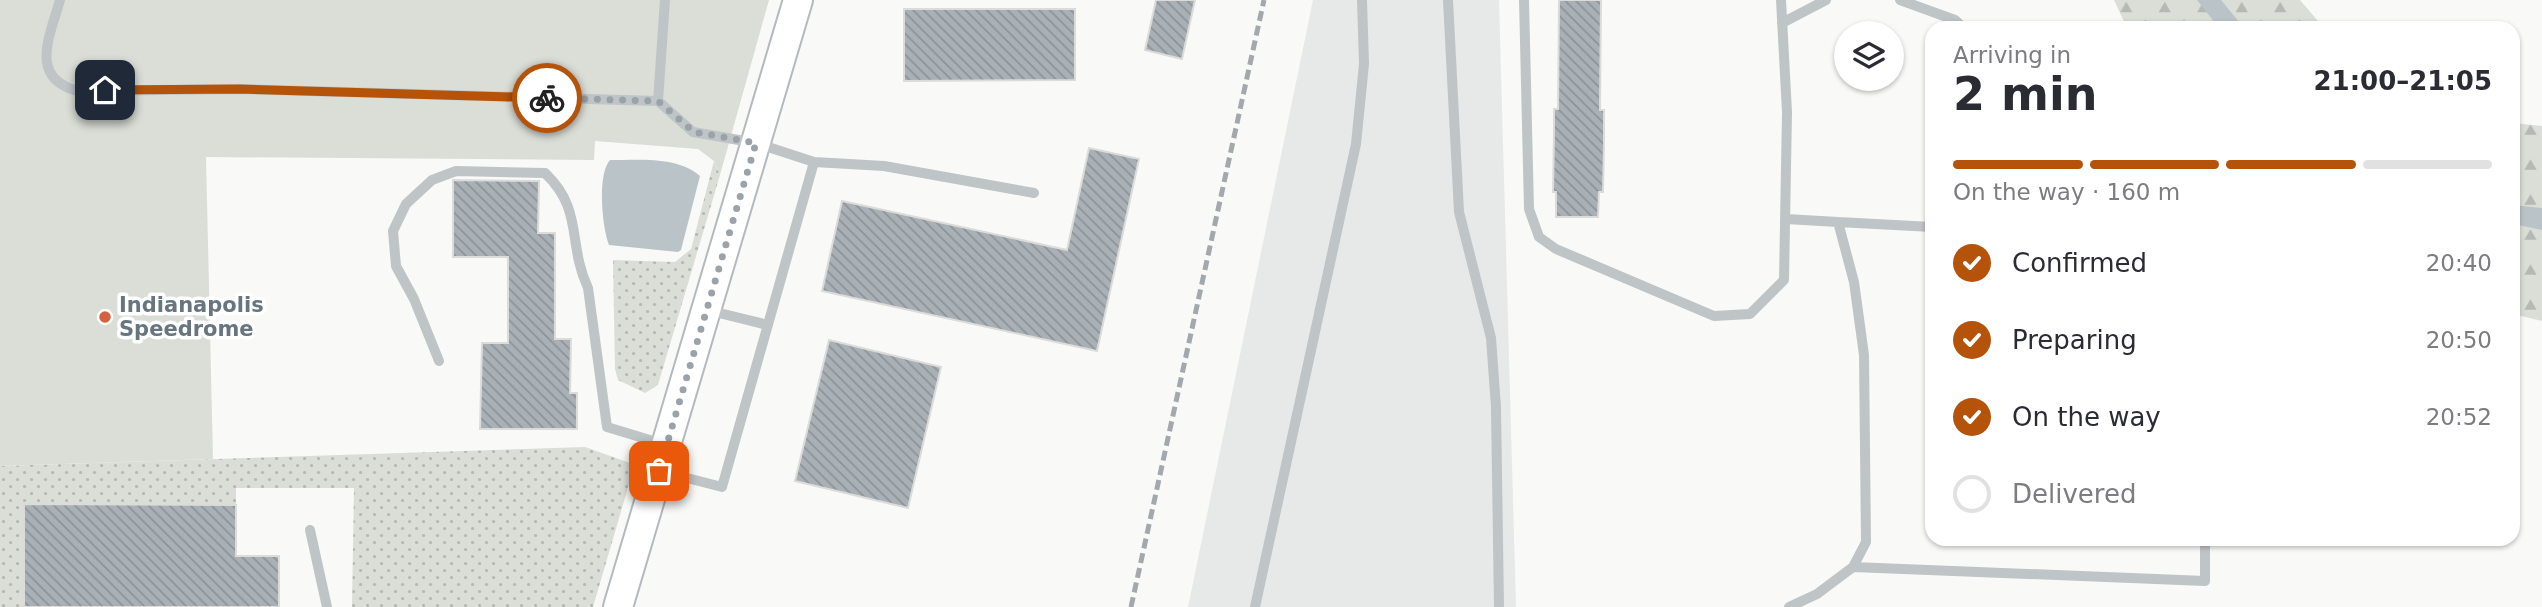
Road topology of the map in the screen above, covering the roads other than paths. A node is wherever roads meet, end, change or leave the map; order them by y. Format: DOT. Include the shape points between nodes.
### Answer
graph roads {
  1 [pos="60,0"];
  2 [pos="665,0"];
  3 [pos="798,0"];
  4 [pos="1362,0"];
  5 [pos="1448,0"];
  6 [pos="1524,0"];
  7 [pos="1781,0"];
  8 [pos="1826,0"];
  9 [pos="1900,0"];
  10 [pos="1956,21"];
  11 [pos="1782,23"];
  12 [pos="658,101"];
  13 [pos="756,143"];
  14 [pos="814,162"];
  15 [pos="1034,192"];
  16 [pos="1786,219"];
  17 [pos="1838,222"];
  18 [pos="1925,227"];
  19 [pos="706,310"];
  20 [pos="768,325"];
  21 [pos="439,361"];
  22 [pos="663,458"];
  23 [pos="310,530"];
  24 [pos="2204,546"];
  25 [pos="1853,567"];
  26 [pos="327,607"];
  27 [pos="618,607"];
  28 [pos="1255,607"];
  29 [pos="1499,607"];
  30 [pos="1789,607"];
  1 -- 12 [label="lane" via="46,54 47,68 58,84 78,91 240,89"];
  2 -- 12 [label="lane"];
  3 -- 13 [label="main road"];
  4 -- 28 [label="lane" via="1364,64 1356,144"];
  5 -- 29 [label="lane" via="1459,212 1492,352"];
  6 -- 16 [label="lane" via="1529,209 1539,237 1556,249 1714,316 1750,314 1784,280"];
  7 -- 11 [label="lane"];
  8 -- 11 [label="lane"];
  9 -- 10 [label="lane"];
  11 -- 16 [label="lane"];
  12 -- 13 [label="lane" via="694,132"];
  13 -- 14 [label="lane"];
  13 -- 19 [label="main road"];
  14 -- 15 [label="lane" via="884,166"];
  14 -- 20 [label="lane"];
  16 -- 17 [label="lane"];
  17 -- 18 [label="lane"];
  17 -- 25 [label="lane" via="1854,282 1864,355 1866,542"];
  19 -- 20 [label="lane"];
  19 -- 22 [label="main road"];
  20 -- 22 [label="lane" via="722,487"];
  21 -- 22 [label="lane" via="396,266 393,231 406,204 432,180 456,171 545,173 561,189 570,208 578,267 588,288 607,427"];
  22 -- 27 [label="main road"];
  23 -- 26 [label="lane"];
  24 -- 25 [label="lane" via="2205,581"];
  25 -- 30 [label="lane" via="1817,594"];
}
